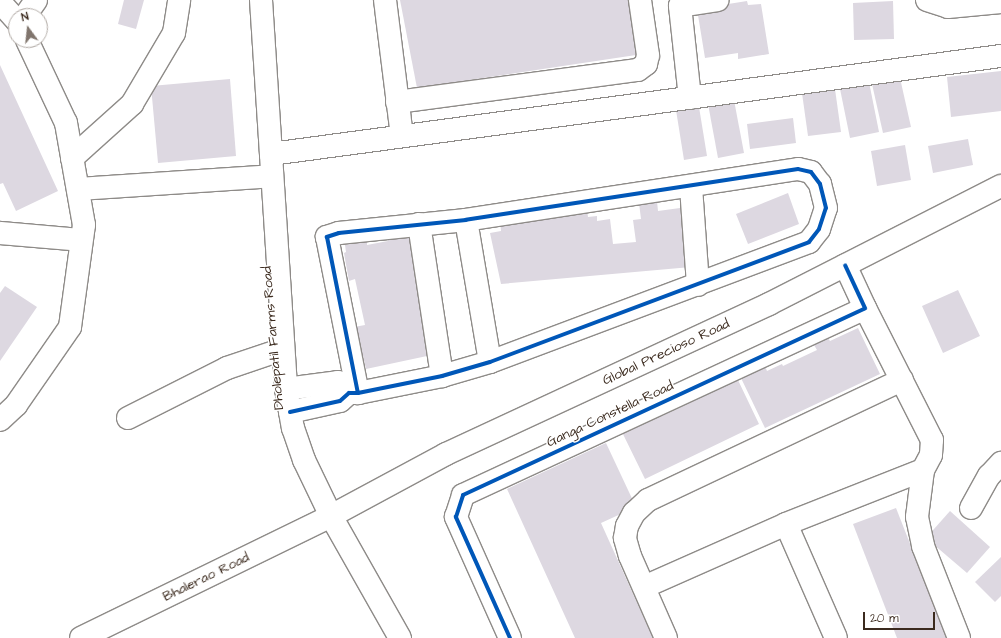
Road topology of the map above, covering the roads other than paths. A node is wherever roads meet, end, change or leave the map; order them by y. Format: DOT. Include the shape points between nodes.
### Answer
graph roads {
  1 [pos="179,0"];
  2 [pos="261,0"];
  3 [pos="384,0"];
  4 [pos="640,0"];
  5 [pos="718,0"];
  6 [pos="927,0"];
  7 [pos="0,2"];
  8 [pos="1001,2"];
  9 [pos="8,11"];
  10 [pos="31,48"];
  11 [pos="1001,56"];
  12 [pos="690,98"];
  13 [pos="397,102"];
  14 [pos="402,136"];
  15 [pos="271,154"];
  16 [pos="72,158"];
  17 [pos="272,176"];
  18 [pos="1001,186"];
  19 [pos="691,187"];
  20 [pos="78,189"];
  21 [pos="466,220"];
  22 [pos="419,224"];
  23 [pos="0,233"];
  24 [pos="82,240"];
  25 [pos="845,265"];
  26 [pos="698,285"];
  27 [pos="865,308"];
  28 [pos="283,349"];
  29 [pos="490,362"];
  30 [pos="442,376"];
  31 [pos="902,380"];
  32 [pos="286,389"];
  33 [pos="354,393"];
  34 [pos="290,412"];
  35 [pos="128,418"];
  36 [pos="0,420"];
  37 [pos="1001,463"];
  38 [pos="923,470"];
  39 [pos="971,508"];
  40 [pos="331,516"];
  41 [pos="786,524"];
  42 [pos="644,587"];
  43 [pos="81,638"];
  44 [pos="400,638"];
  45 [pos="510,638"];
  46 [pos="666,638"];
  47 [pos="836,638"];
  48 [pos="959,638"];
  1 -- 16 [label="street" via="174,33 132,104"];
  2 -- 15 [label="street, Dholepatil Farms Road"];
  3 -- 13 [label="street"];
  4 -- 13 [label="street" via="648,55 646,64 638,70"];
  5 -- 12 [label="street" via="680,6"];
  6 -- 8 [label="street" via="948,7"];
  7 -- 9 [label="street"];
  10 -- 16 [label="street" via="66,124"];
  11 -- 12 [label="street"];
  12 -- 14 [label="street"];
  13 -- 14 [label="street"];
  14 -- 15 [label="street"];
  15 -- 17 [label="street, Dholepatil Farms Road"];
  16 -- 20 [label="street"];
  17 -- 20 [label="street"];
  17 -- 28 [label="street, Dholepatil Farms Road"];
  18 -- 25 [label="street, Global Precioso Road"];
  19 -- 21 [label="street"];
  19 -- 26 [label="street"];
  19 -- 26 [label="street" via="798,169 812,172 820,184 826,208 819,229 810,242"];
  20 -- 24 [label="street" via="84,225"];
  21 -- 22 [label="street"];
  21 -- 29 [label="street"];
  22 -- 30 [label="street"];
  22 -- 33 [label="street" via="339,233 327,237"];
  23 -- 24 [label="street"];
  24 -- 36 [label="street" via="70,327 16,405"];
  25 -- 27 [label="street"];
  25 -- 40 [label="street, Global Precioso Road" via="769,304 446,454"];
  26 -- 29 [label="street"];
  27 -- 31 [label="street"];
  27 -- 45 [label="street, Ganga Constella Road" via="463,495 456,517"];
  28 -- 32 [label="street, Dholepatil Farms Road"];
  28 -- 35 [label="street" via="227,368"];
  29 -- 30 [label="street"];
  30 -- 33 [label="street"];
  31 -- 38 [label="street" via="932,440 931,456"];
  31 -- 42 [label="street" via="648,500 634,513 627,526 625,538"];
  32 -- 33 [label="street" via="338,382"];
  32 -- 34 [label="street, Dholepatil Farms Road"];
  33 -- 34 [label="street" via="340,401"];
  34 -- 40 [label="street, Dholepatil Farms Road" via="304,460"];
  37 -- 39 [label="street" via="989,476"];
  38 -- 41 [label="street"];
  38 -- 48 [label="street" via="917,517 923,546"];
  40 -- 43 [label="street, Bhalerao Road"];
  40 -- 44 [label="street, Dholepatil Farms Road"];
  41 -- 42 [label="street"];
  41 -- 47 [label="street"];
  42 -- 46 [label="street"];
}
